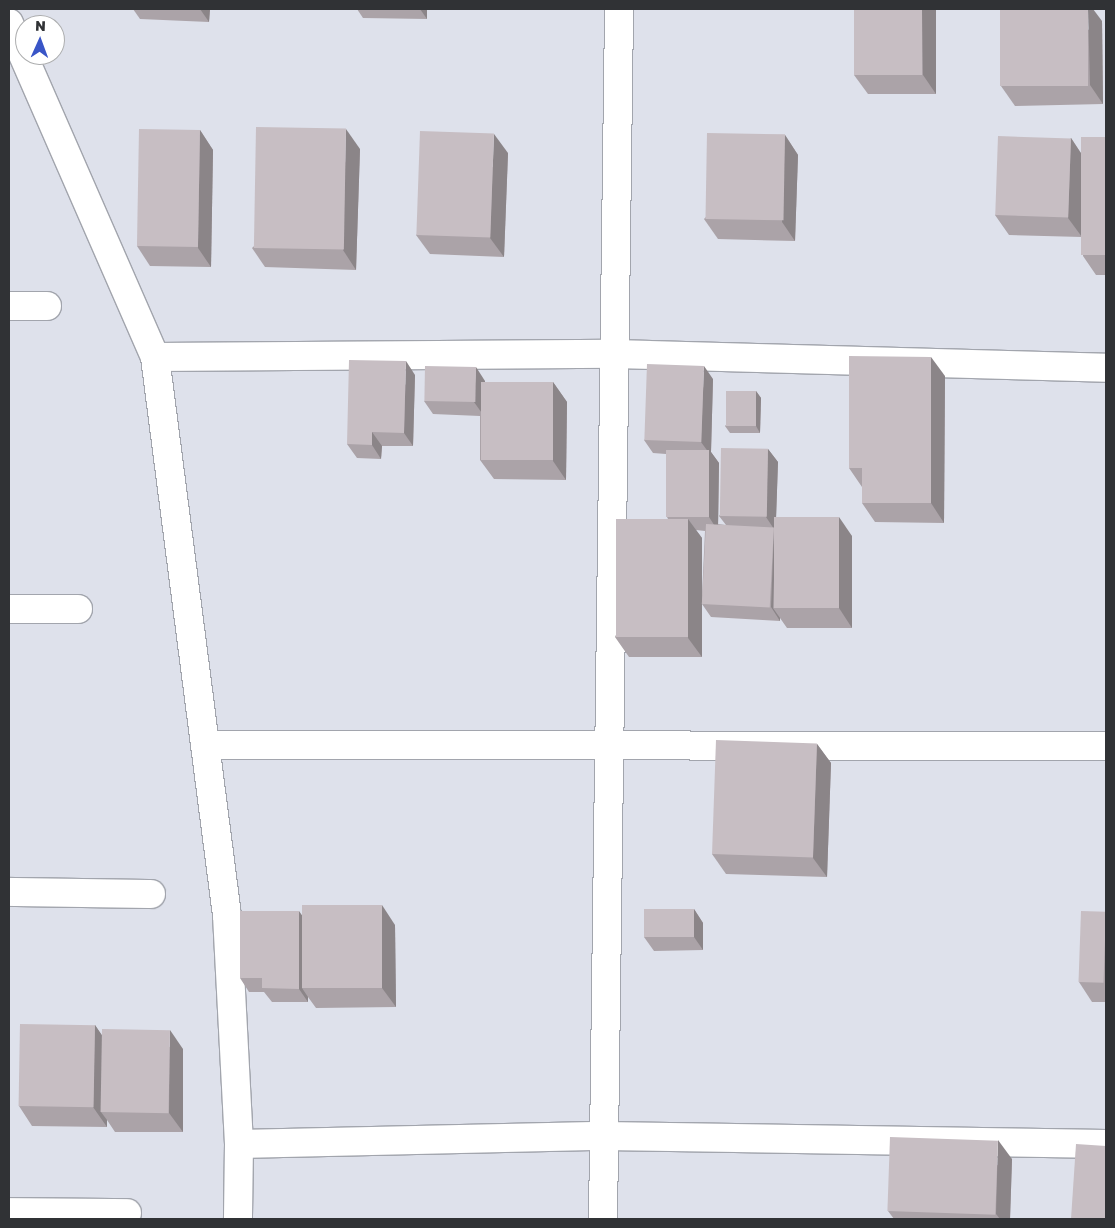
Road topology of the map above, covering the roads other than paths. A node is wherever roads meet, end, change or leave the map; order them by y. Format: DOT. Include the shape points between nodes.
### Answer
graph roads {
  1 [pos="619,9"];
  2 [pos="9,23"];
  3 [pos="9,306"];
  4 [pos="47,306"];
  5 [pos="614,354"];
  6 [pos="155,357"];
  7 [pos="1106,368"];
  8 [pos="9,608"];
  9 [pos="78,609"];
  10 [pos="208,745"];
  11 [pos="609,746"];
  12 [pos="1106,746"];
  13 [pos="9,892"];
  14 [pos="151,894"];
  15 [pos="604,1136"];
  16 [pos="239,1144"];
  17 [pos="1106,1144"];
  18 [pos="9,1212"];
  19 [pos="127,1213"];
  20 [pos="238,1219"];
  21 [pos="603,1219"];
  1 -- 5 [label="street"];
  2 -- 6 [label="street"];
  3 -- 4 [label="street"];
  5 -- 6 [label="street"];
  5 -- 7 [label="street"];
  5 -- 11 [label="street"];
  6 -- 10 [label="street"];
  8 -- 9 [label="street"];
  10 -- 11 [label="street"];
  10 -- 16 [label="street" via="227,915"];
  11 -- 12 [label="street"];
  11 -- 15 [label="street"];
  13 -- 14 [label="street"];
  15 -- 16 [label="street"];
  15 -- 17 [label="street"];
  15 -- 21 [label="street"];
  16 -- 20 [label="street"];
  18 -- 19 [label="street"];
}
